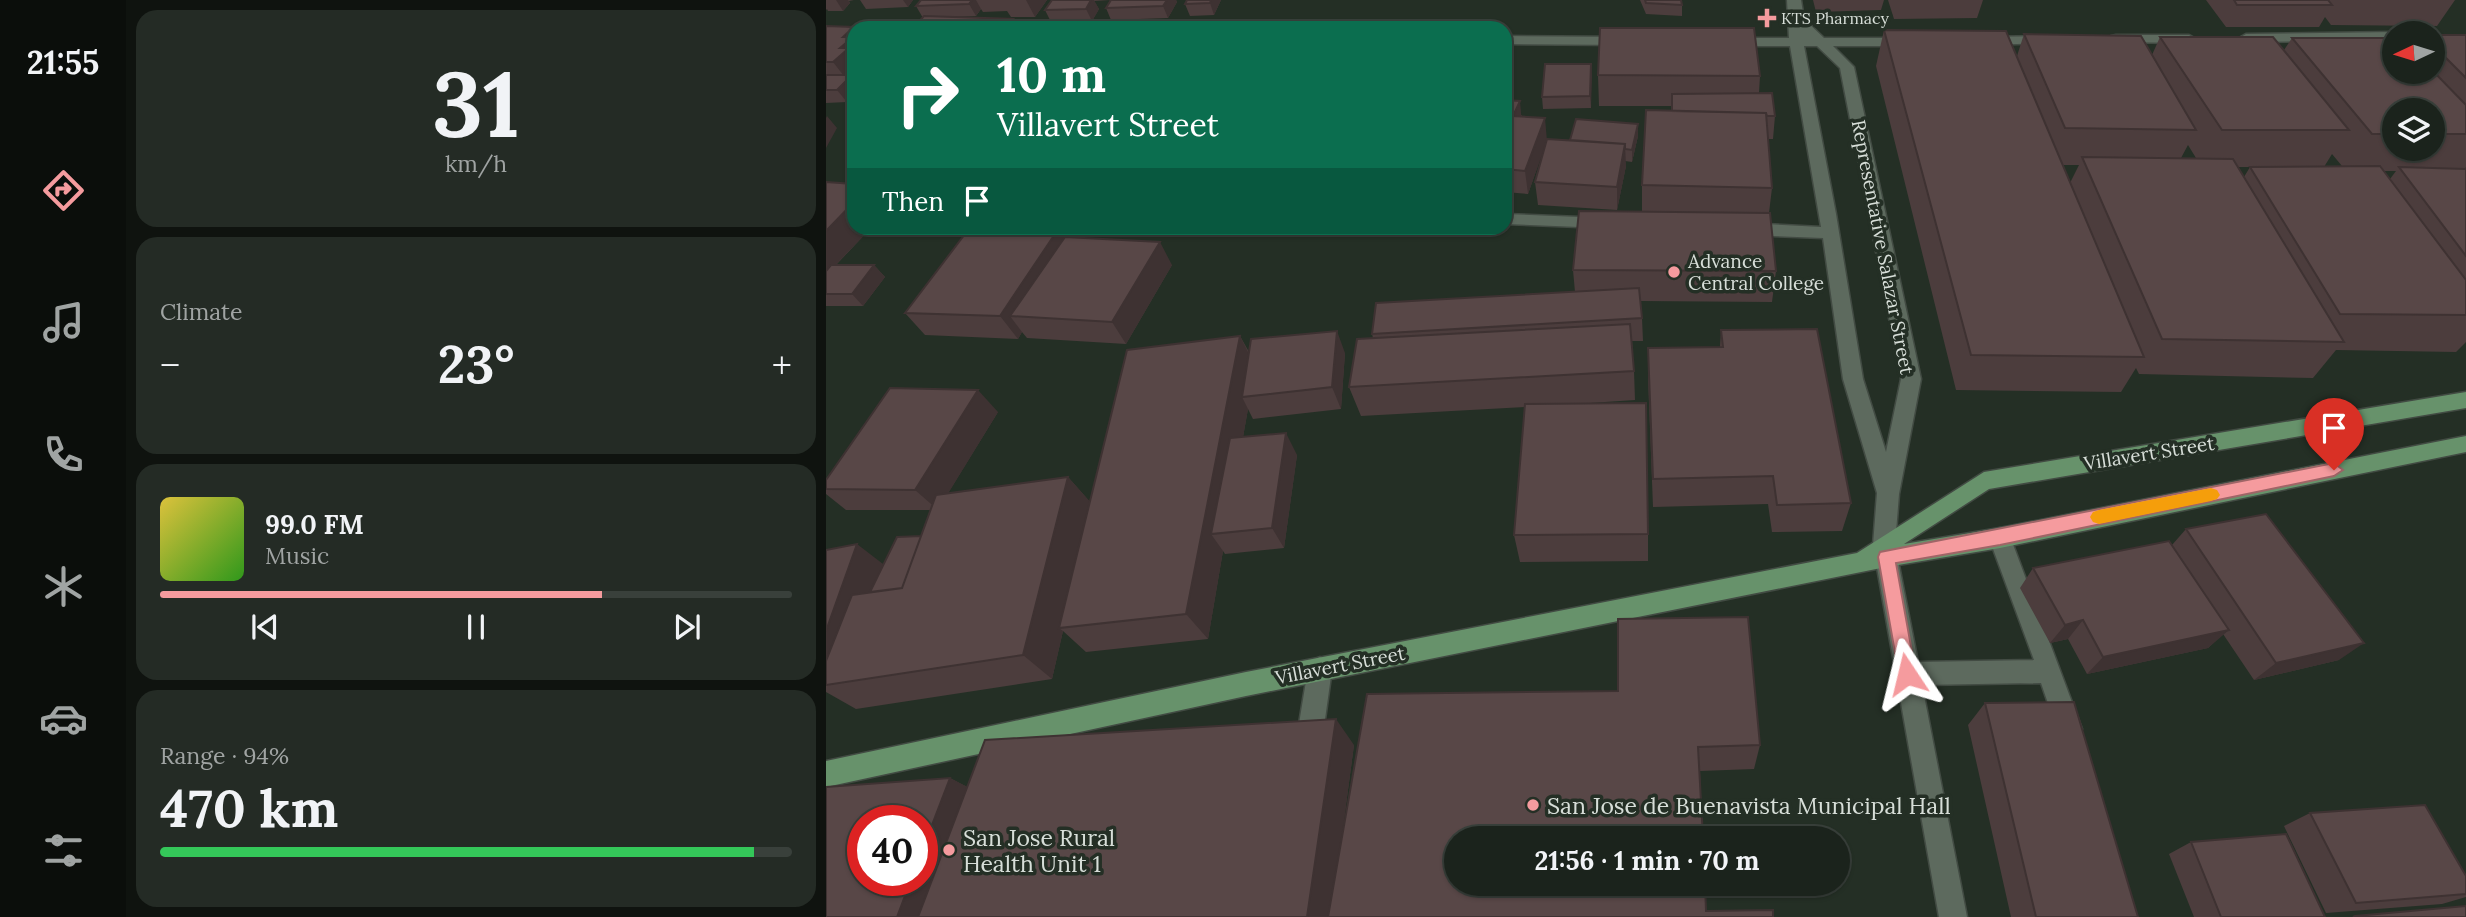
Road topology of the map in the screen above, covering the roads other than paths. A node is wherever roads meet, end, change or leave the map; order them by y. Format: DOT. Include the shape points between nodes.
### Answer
graph roads {
  1 [pos="1794,0"];
  2 [pos="1797,20"];
  3 [pos="2382,36"];
  4 [pos="2198,38"];
  5 [pos="2226,38"];
  6 [pos="1512,40"];
  7 [pos="2058,40"];
  8 [pos="2100,40"];
  9 [pos="1644,41"];
  10 [pos="1974,41"];
  11 [pos="1713,42"];
  12 [pos="1919,42"];
  13 [pos="1796,43"];
  14 [pos="1821,43"];
  15 [pos="1512,219"];
  16 [pos="1627,224"];
  17 [pos="1722,228"];
  18 [pos="1831,233"];
  19 [pos="2466,400"];
  20 [pos="2466,444"];
  21 [pos="1888,494"];
  22 [pos="2000,538"];
  23 [pos="1885,551"];
  24 [pos="1320,669"];
  25 [pos="2050,671"];
  26 [pos="1907,674"];
  27 [pos="1308,748"];
  28 [pos="2075,749"];
  29 [pos="826,774"];
  30 [pos="1953,917"];
  1 -- 2 [label="street, Representative Salazar Street"];
  2 -- 13 [label="street, Representative Salazar Street"];
  2 -- 14 [label="street, Representative Salazar Street"];
  3 -- 5 [label="street"];
  4 -- 8 [label="street"];
  6 -- 9 [label="street"];
  7 -- 10 [label="street"];
  11 -- 13 [label="street"];
  12 -- 14 [label="street"];
  13 -- 14 [label="street"];
  13 -- 18 [label="street, Representative Salazar Street"];
  14 -- 21 [label="street, Representative Salazar Street" via="1847,67 1911,379"];
  15 -- 16 [label="street"];
  17 -- 18 [label="street"];
  18 -- 21 [label="street, Representative Salazar Street" via="1853,379"];
  19 -- 23 [label="main road, Villavert Street" via="1984,481"];
  20 -- 22 [label="main road, Villavert Street"];
  21 -- 23 [label="street, Representative Salazar Street"];
  22 -- 23 [label="main road, Villavert Street"];
  22 -- 25 [label="street"];
  23 -- 24 [label="main road, Villavert Street" via="1855,564"];
  23 -- 26 [label="street, Representative Salazar Street"];
  24 -- 27 [label="street"];
  24 -- 29 [label="main road, Villavert Street"];
  25 -- 26 [label="street"];
  25 -- 28 [label="street"];
  26 -- 30 [label="street, Representative Salazar Street"];
}
